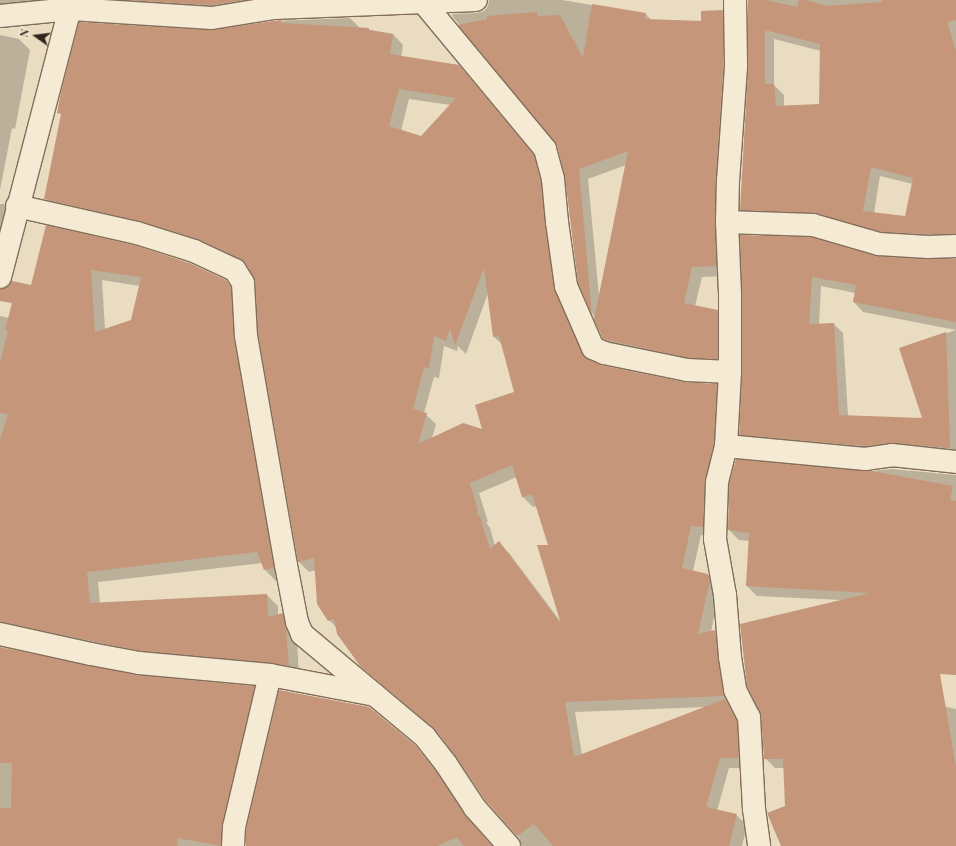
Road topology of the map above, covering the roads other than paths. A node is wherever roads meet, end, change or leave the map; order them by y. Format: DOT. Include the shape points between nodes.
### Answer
graph roads {
  1 [pos="476,0"];
  2 [pos="735,0"];
  3 [pos="422,2"];
  4 [pos="71,5"];
  5 [pos="0,16"];
  6 [pos="18,206"];
  7 [pos="727,222"];
  8 [pos="956,246"];
  9 [pos="0,277"];
  10 [pos="730,372"];
  11 [pos="726,446"];
  12 [pos="956,462"];
  13 [pos="0,634"];
  14 [pos="270,675"];
  15 [pos="378,696"];
  16 [pos="233,846"];
  17 [pos="509,846"];
  18 [pos="759,846"];
  1 -- 3 [label="street"];
  2 -- 7 [label="street" via="736,67"];
  3 -- 4 [label="street" via="274,8 212,18"];
  3 -- 10 [label="street" via="544,148 553,180 566,286 593,348 604,353 687,370"];
  4 -- 5 [label="street"];
  4 -- 6 [label="street"];
  6 -- 9 [label="street"];
  6 -- 15 [label="street" via="137,233 194,251 235,270 243,283 246,336 297,622 302,634"];
  7 -- 8 [label="street" via="813,225 879,244"];
  7 -- 10 [label="street"];
  10 -- 11 [label="street"];
  11 -- 12 [label="street" via="865,459 892,455"];
  11 -- 18 [label="street" via="718,482 715,539 725,595 735,690 749,717 754,809"];
  13 -- 14 [label="street" via="139,663"];
  14 -- 15 [label="street"];
  14 -- 16 [label="street" via="234,827"];
  15 -- 17 [label="street" via="425,737 476,808"];
}
